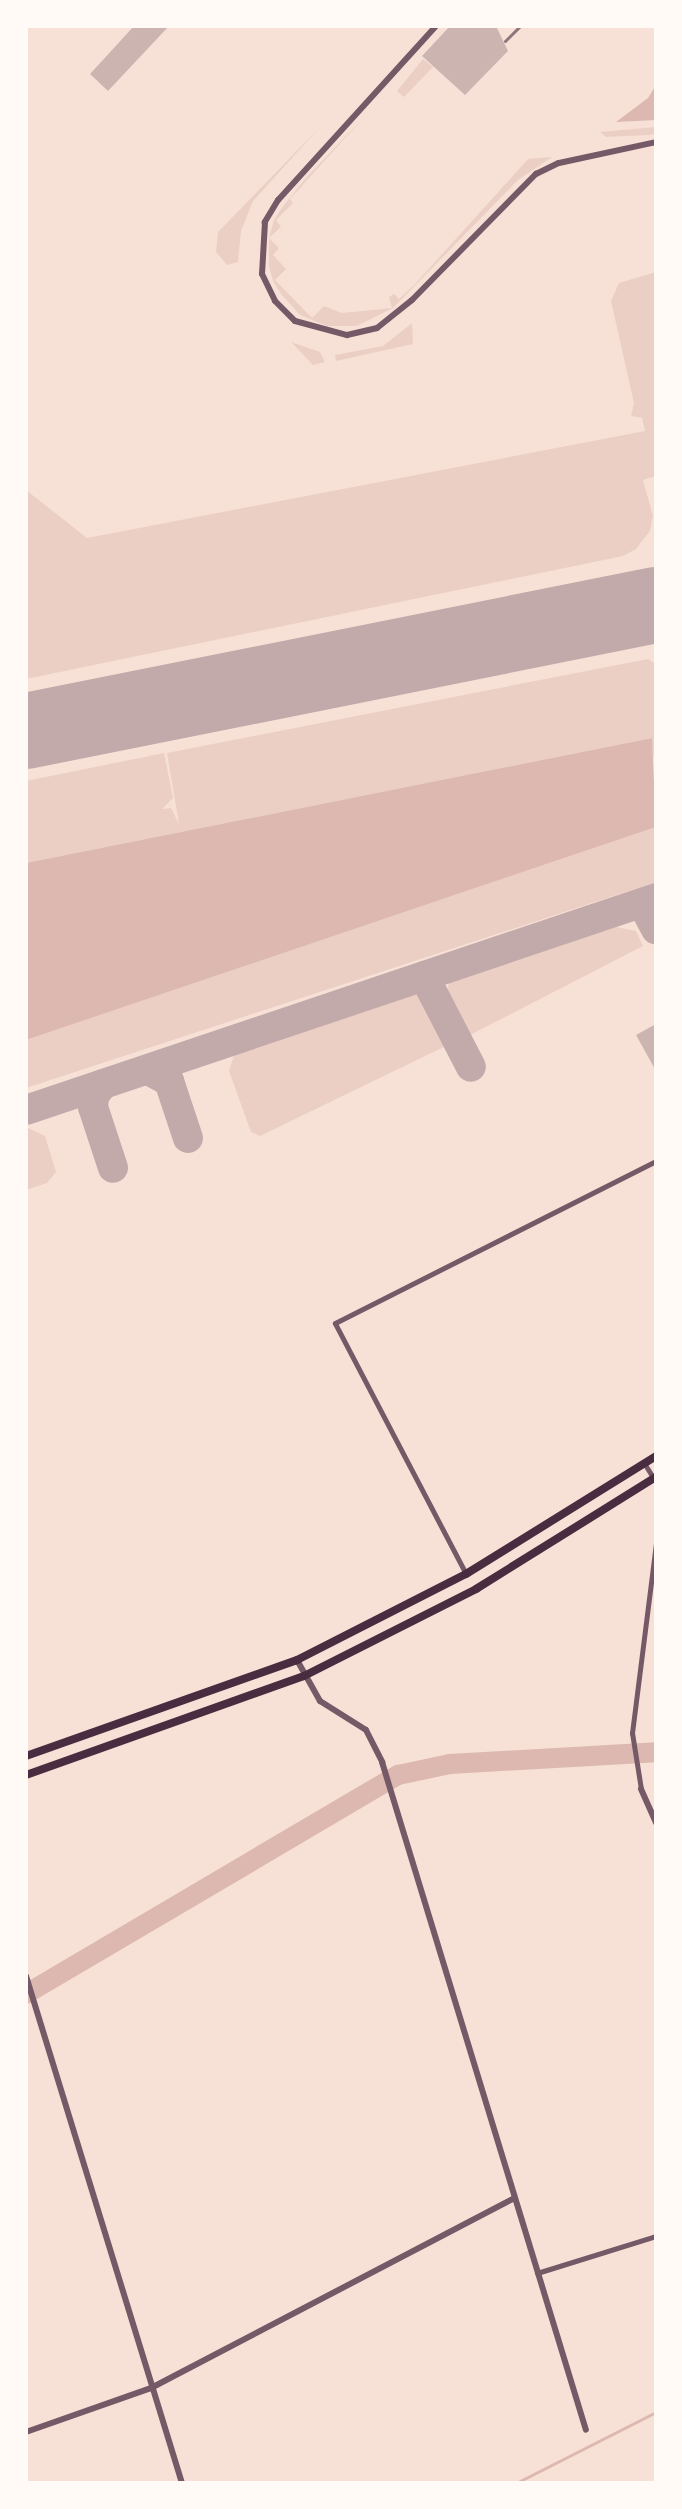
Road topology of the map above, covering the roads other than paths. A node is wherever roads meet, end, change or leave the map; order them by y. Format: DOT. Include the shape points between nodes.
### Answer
graph roads {
  1 [pos="436,26"];
  2 [pos="656,142"];
  3 [pos="656,1161"];
  4 [pos="656,1456"];
  5 [pos="644,1463"];
  6 [pos="655,1479"];
  7 [pos="656,1543"];
  8 [pos="466,1574"];
  9 [pos="297,1660"];
  10 [pos="304,1676"];
  11 [pos="26,1756"];
  12 [pos="26,1775"];
  13 [pos="641,1789"];
  14 [pos="656,1823"];
  15 [pos="26,1976"];
  16 [pos="514,2198"];
  17 [pos="656,2236"];
  18 [pos="536,2273"];
  19 [pos="151,2388"];
  20 [pos="586,2430"];
  21 [pos="26,2432"];
  22 [pos="182,2483"];
  1 -- 2 [label="street" via="298,177 265,222 262,274 275,301 295,321 347,335 377,328 412,300 536,174 559,163"];
  3 -- 8 [label="street" via="335,1323"];
  4 -- 5 [label="main road"];
  5 -- 6 [label="street"];
  5 -- 8 [label="main road"];
  6 -- 10 [label="main road" via="476,1589"];
  7 -- 13 [label="street" via="632,1738"];
  8 -- 9 [label="main road"];
  9 -- 10 [label="street"];
  9 -- 11 [label="main road"];
  10 -- 12 [label="main road"];
  10 -- 16 [label="street" via="327,1708 366,1730 382,1762"];
  13 -- 14 [label="street"];
  15 -- 19 [label="street"];
  16 -- 18 [label="street"];
  16 -- 19 [label="street"];
  17 -- 18 [label="street"];
  18 -- 20 [label="street"];
  19 -- 21 [label="street"];
  19 -- 22 [label="street"];
}
